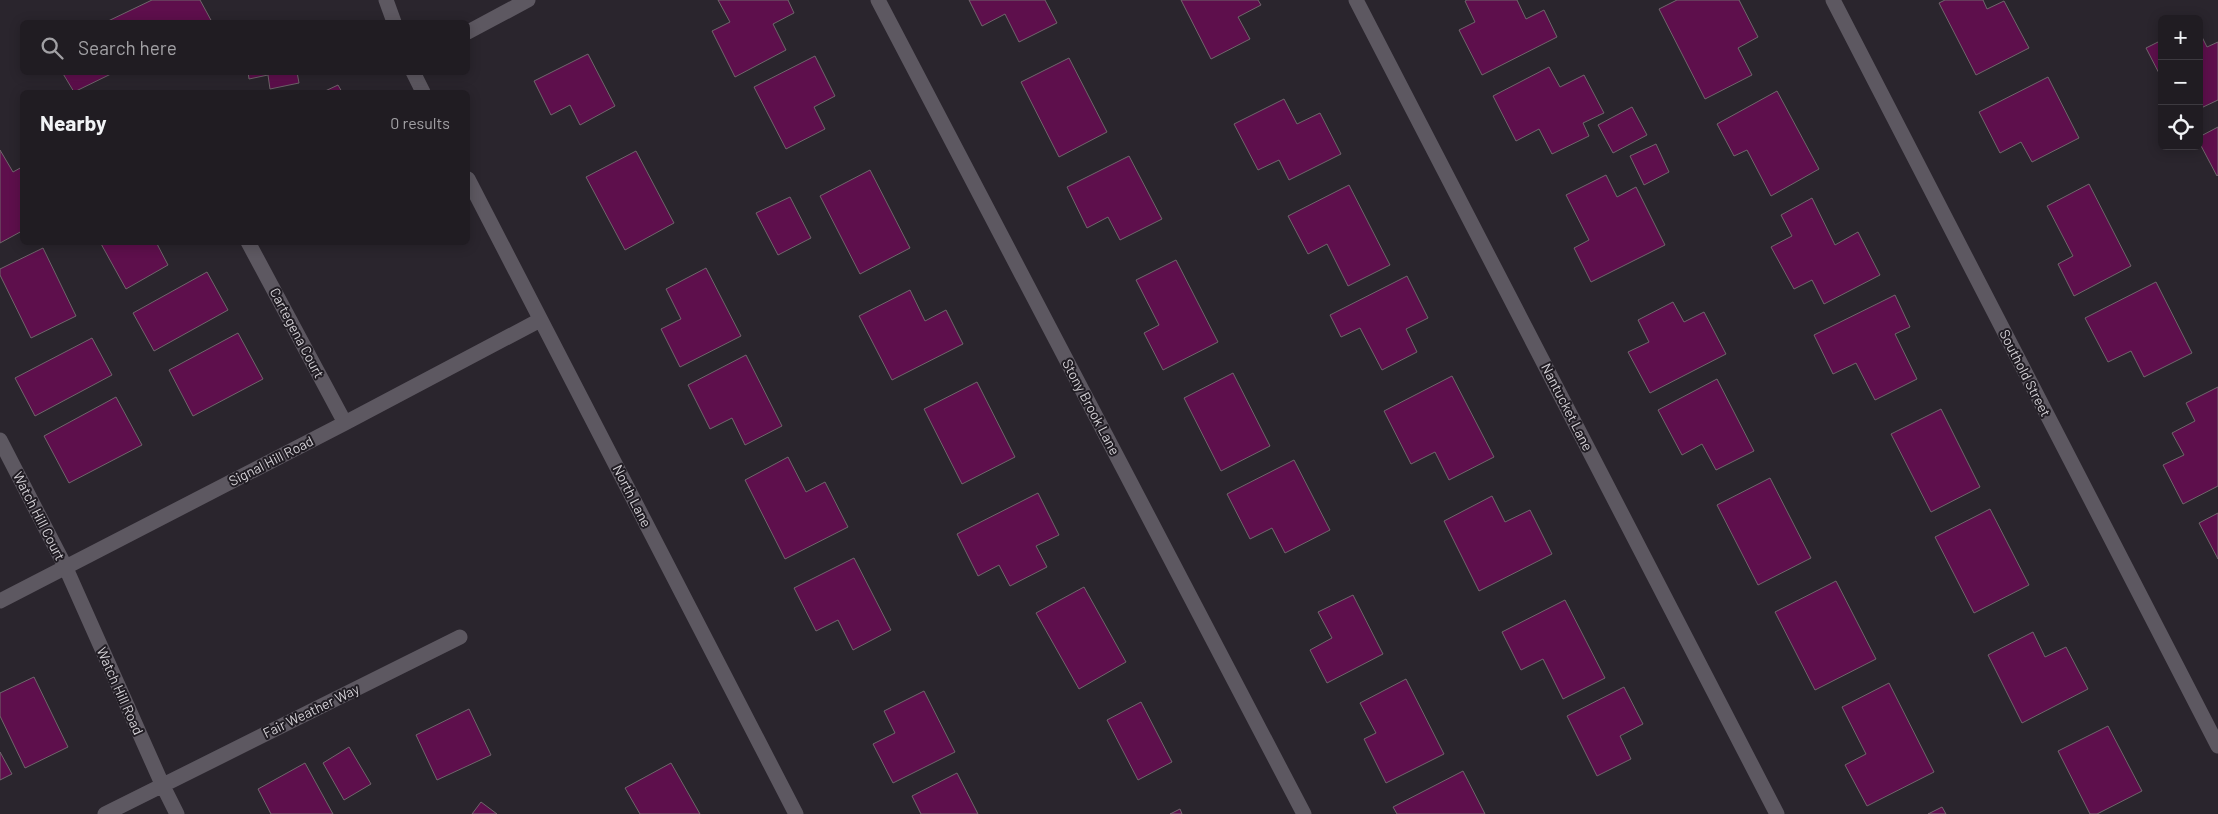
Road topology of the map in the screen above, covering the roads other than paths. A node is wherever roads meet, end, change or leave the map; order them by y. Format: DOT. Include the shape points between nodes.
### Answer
graph roads {
  1 [pos="386,0"];
  2 [pos="528,0"];
  3 [pos="878,0"];
  4 [pos="1356,0"];
  5 [pos="1833,0"];
  6 [pos="393,20"];
  7 [pos="470,31"];
  8 [pos="414,75"];
  9 [pos="422,90"];
  10 [pos="470,182"];
  11 [pos="250,245"];
  12 [pos="540,320"];
  13 [pos="345,424"];
  14 [pos="0,440"];
  15 [pos="65,566"];
  16 [pos="0,601"];
  17 [pos="460,637"];
  18 [pos="2218,746"];
  19 [pos="162,784"];
  20 [pos="105,814"];
  21 [pos="177,814"];
  22 [pos="796,814"];
  23 [pos="1304,814"];
  24 [pos="1777,814"];
  1 -- 6 [label="street"];
  2 -- 7 [label="street"];
  3 -- 23 [label="street, Stony Brook Lane"];
  4 -- 24 [label="street, Nantucket Lane"];
  5 -- 18 [label="street, Southold Street"];
  8 -- 9 [label="street"];
  10 -- 12 [label="street, North Lane"];
  11 -- 13 [label="street, Cartegena Court"];
  12 -- 13 [label="street, Signal Hill Road"];
  12 -- 22 [label="street, North Lane"];
  13 -- 15 [label="street, Signal Hill Road"];
  14 -- 15 [label="street, Watch Hill Court"];
  15 -- 16 [label="street, Signal Hill Road"];
  15 -- 19 [label="street, Watch Hill Road"];
  17 -- 19 [label="street, Fair Weather Way"];
  19 -- 20 [label="street, Fair Weather Way"];
  19 -- 21 [label="street, Watch Hill Road"];
}
